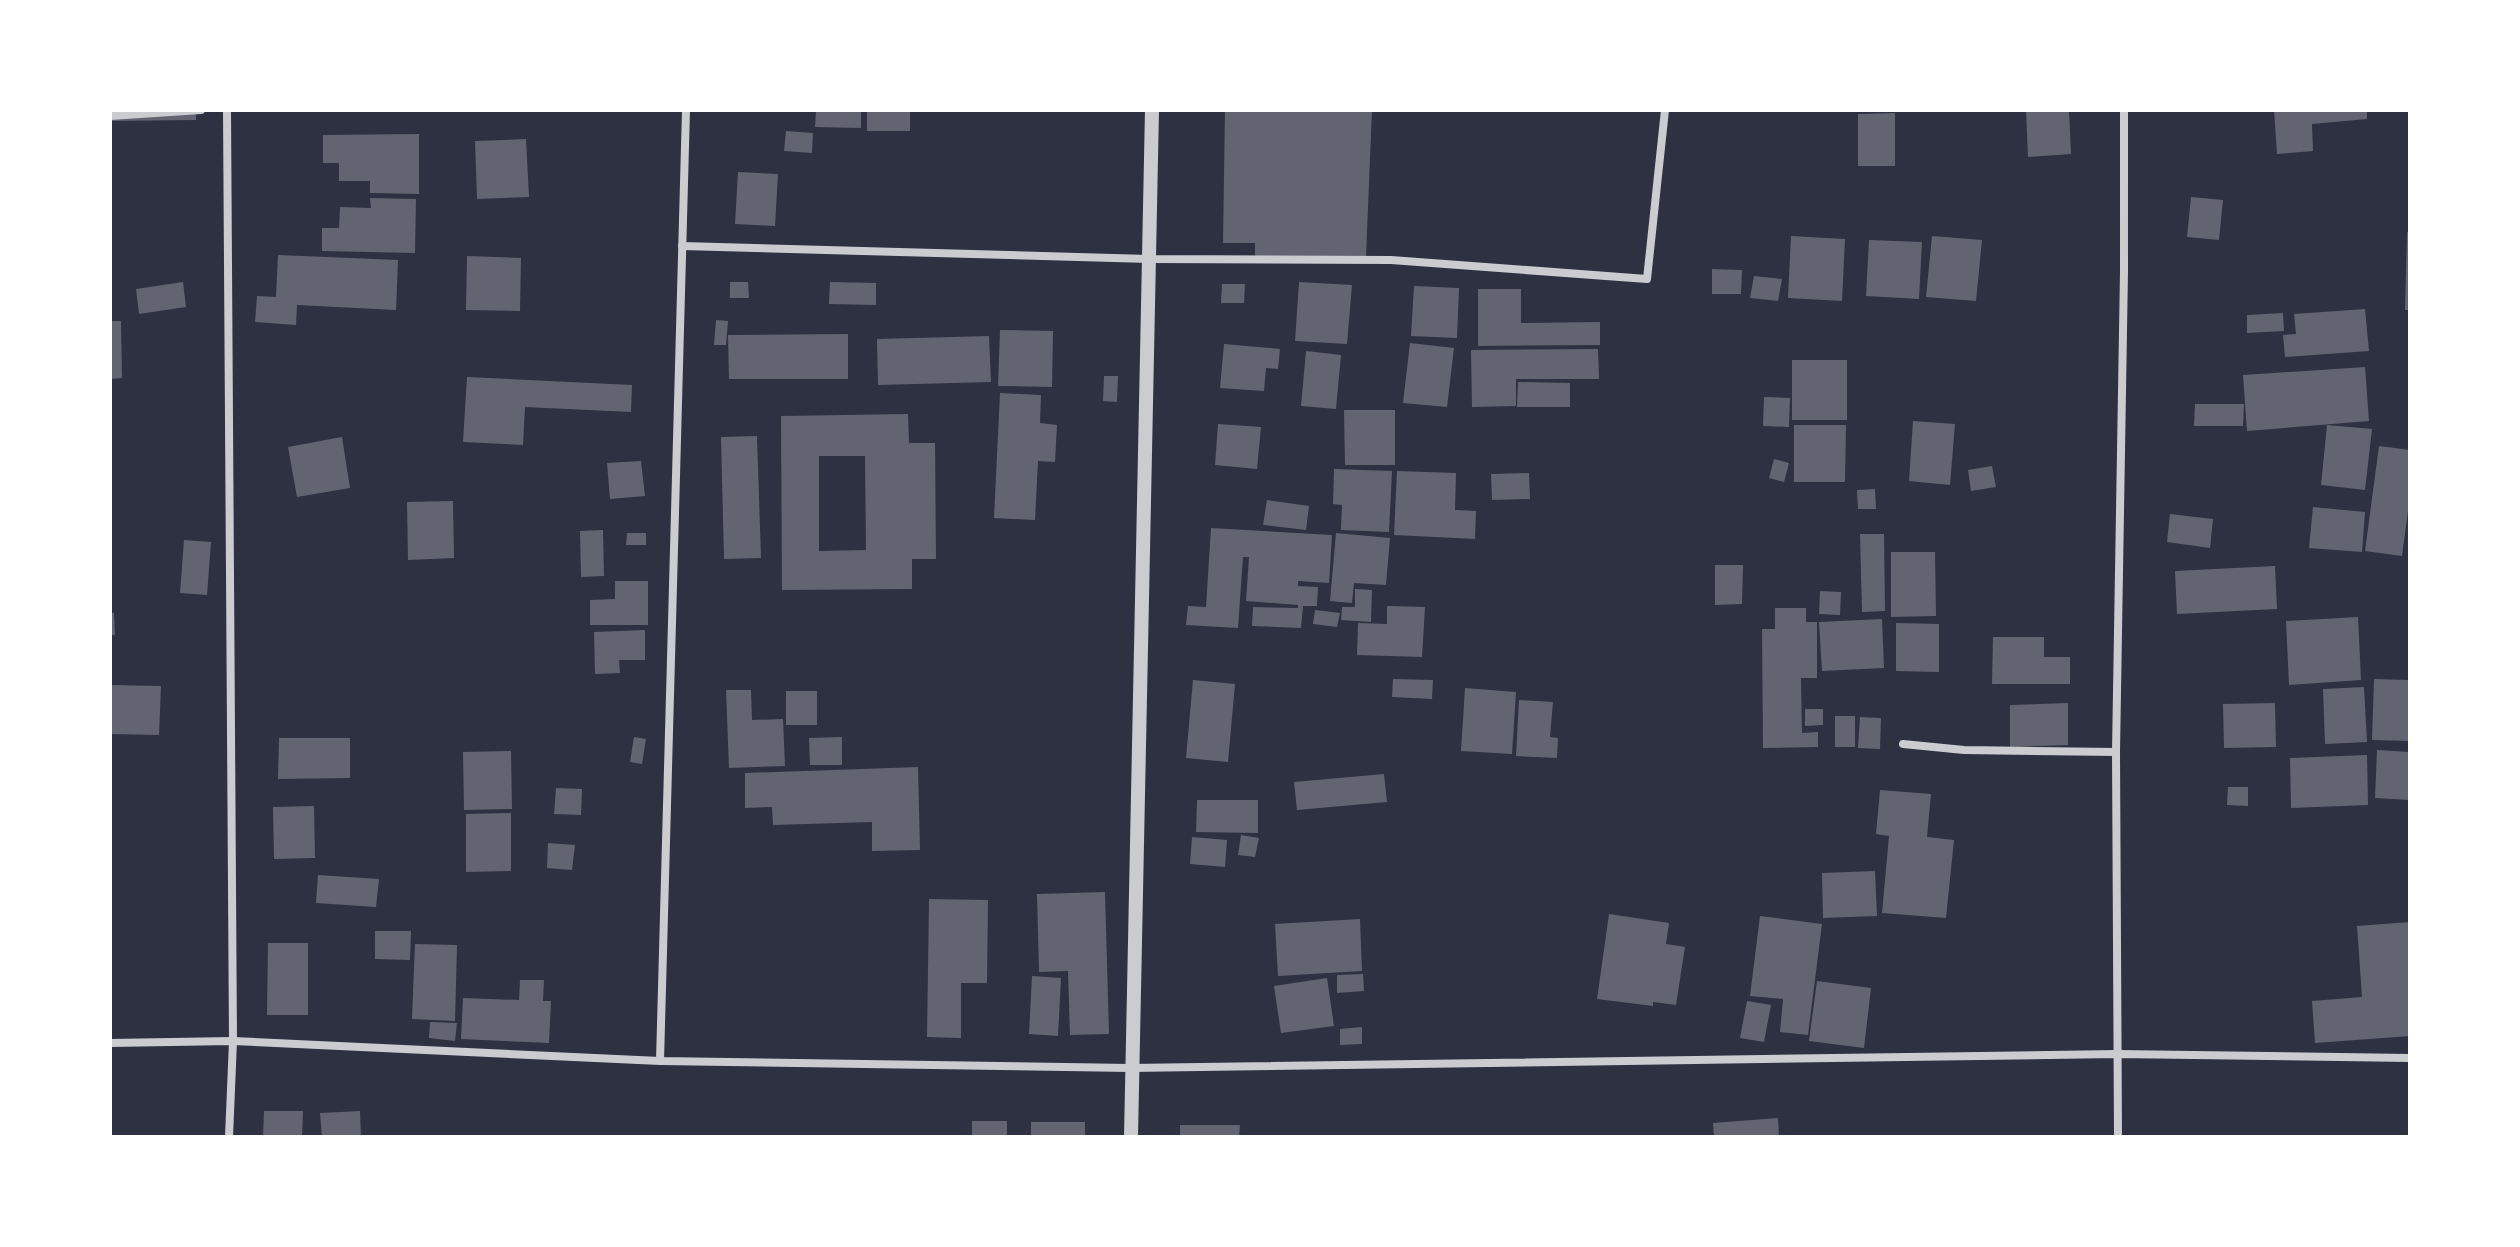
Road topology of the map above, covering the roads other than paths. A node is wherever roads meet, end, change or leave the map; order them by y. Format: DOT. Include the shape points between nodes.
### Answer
graph roads {
  1 [pos="201,110"];
  2 [pos="227,110"];
  3 [pos="686,110"];
  4 [pos="1152,110"];
  5 [pos="1665,110"];
  6 [pos="2124,110"];
  7 [pos="110,116"];
  8 [pos="682,246"];
  9 [pos="1149,259"];
  10 [pos="1903,744"];
  11 [pos="2116,752"];
  12 [pos="233,1041"];
  13 [pos="110,1043"];
  14 [pos="2117,1054"];
  15 [pos="2410,1058"];
  16 [pos="660,1061"];
  17 [pos="1130,1068"];
  18 [pos="229,1137"];
  19 [pos="1131,1137"];
  20 [pos="2118,1137"];
  1 -- 7 [label="street"];
  2 -- 12 [label="street"];
  3 -- 8 [label="street"];
  4 -- 9 [label="street"];
  5 -- 9 [label="street" via="1647,279 1391,260"];
  6 -- 11 [label="street"];
  8 -- 9 [label="street"];
  8 -- 16 [label="street"];
  9 -- 17 [label="street"];
  10 -- 11 [label="street"];
  11 -- 14 [label="street"];
  12 -- 13 [label="street"];
  12 -- 16 [label="street"];
  12 -- 18 [label="street"];
  14 -- 15 [label="street"];
  14 -- 17 [label="street"];
  14 -- 20 [label="street"];
  16 -- 17 [label="street"];
  17 -- 19 [label="street"];
}
